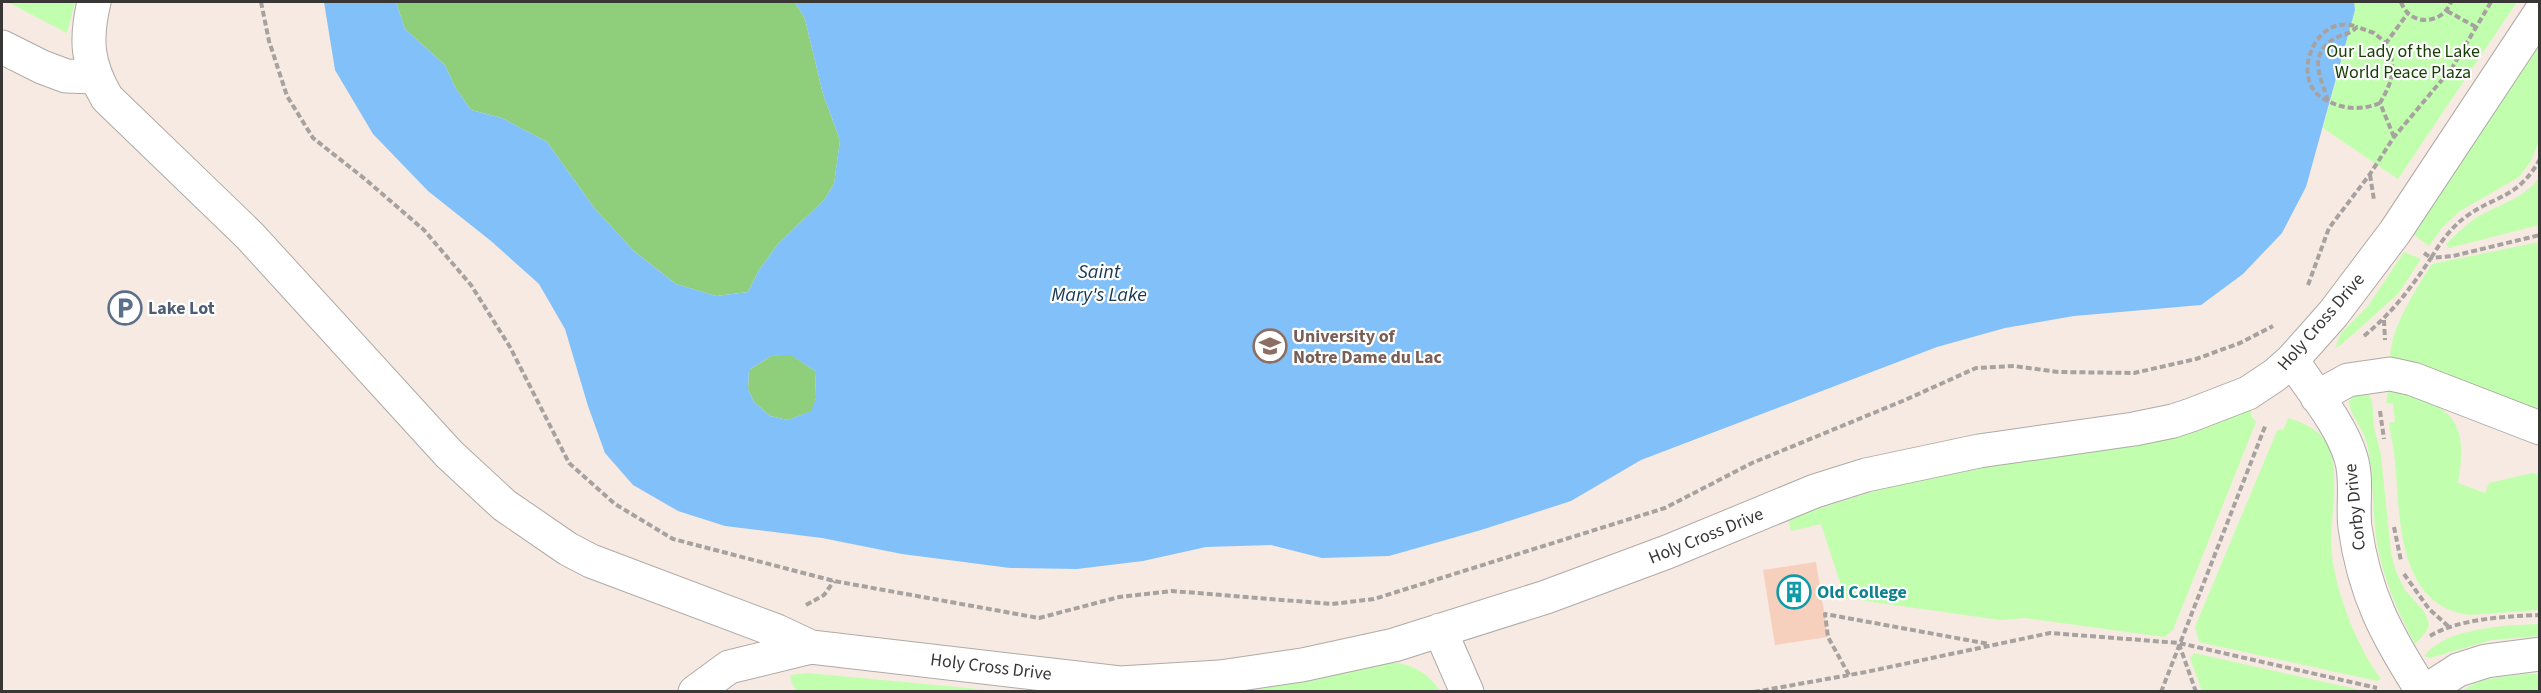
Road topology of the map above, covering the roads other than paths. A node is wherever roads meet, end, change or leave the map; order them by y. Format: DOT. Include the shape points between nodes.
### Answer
graph roads {
  1 [pos="94,2"];
  2 [pos="2540,13"];
  3 [pos="2,47"];
  4 [pos="95,77"];
  5 [pos="2292,360"];
  6 [pos="2317,397"];
  7 [pos="2540,428"];
  8 [pos="1440,630"];
  9 [pos="811,647"];
  10 [pos="2540,654"];
  11 [pos="695,692"];
  12 [pos="1467,692"];
  13 [pos="2424,692"];
  1 -- 4 [label="street" via="88,47"];
  2 -- 5 [label="street, Holy Cross Drive" via="2395,232 2333,314"];
  3 -- 4 [label="street" via="66,76"];
  4 -- 9 [label="street" via="107,98 250,236 449,454 504,505 591,561"];
  5 -- 6 [label="street, Corby Drive"];
  5 -- 8 [label="street, Holy Cross Drive" via="2248,393 2173,421 1979,451 1866,475 1815,491 1645,561"];
  6 -- 7 [label="street" via="2348,380 2390,374 2413,379"];
  6 -- 13 [label="street, Corby Drive" via="2351,458 2355,524 2367,590"];
  8 -- 9 [label="street, Holy Cross Drive" via="1394,645 1302,665 1220,677 1120,683"];
  8 -- 12 [label="street"];
  9 -- 11 [label="street, Holy Cross Drive" via="729,667"];
  10 -- 13 [label="street" via="2486,661 2458,670"];
}
